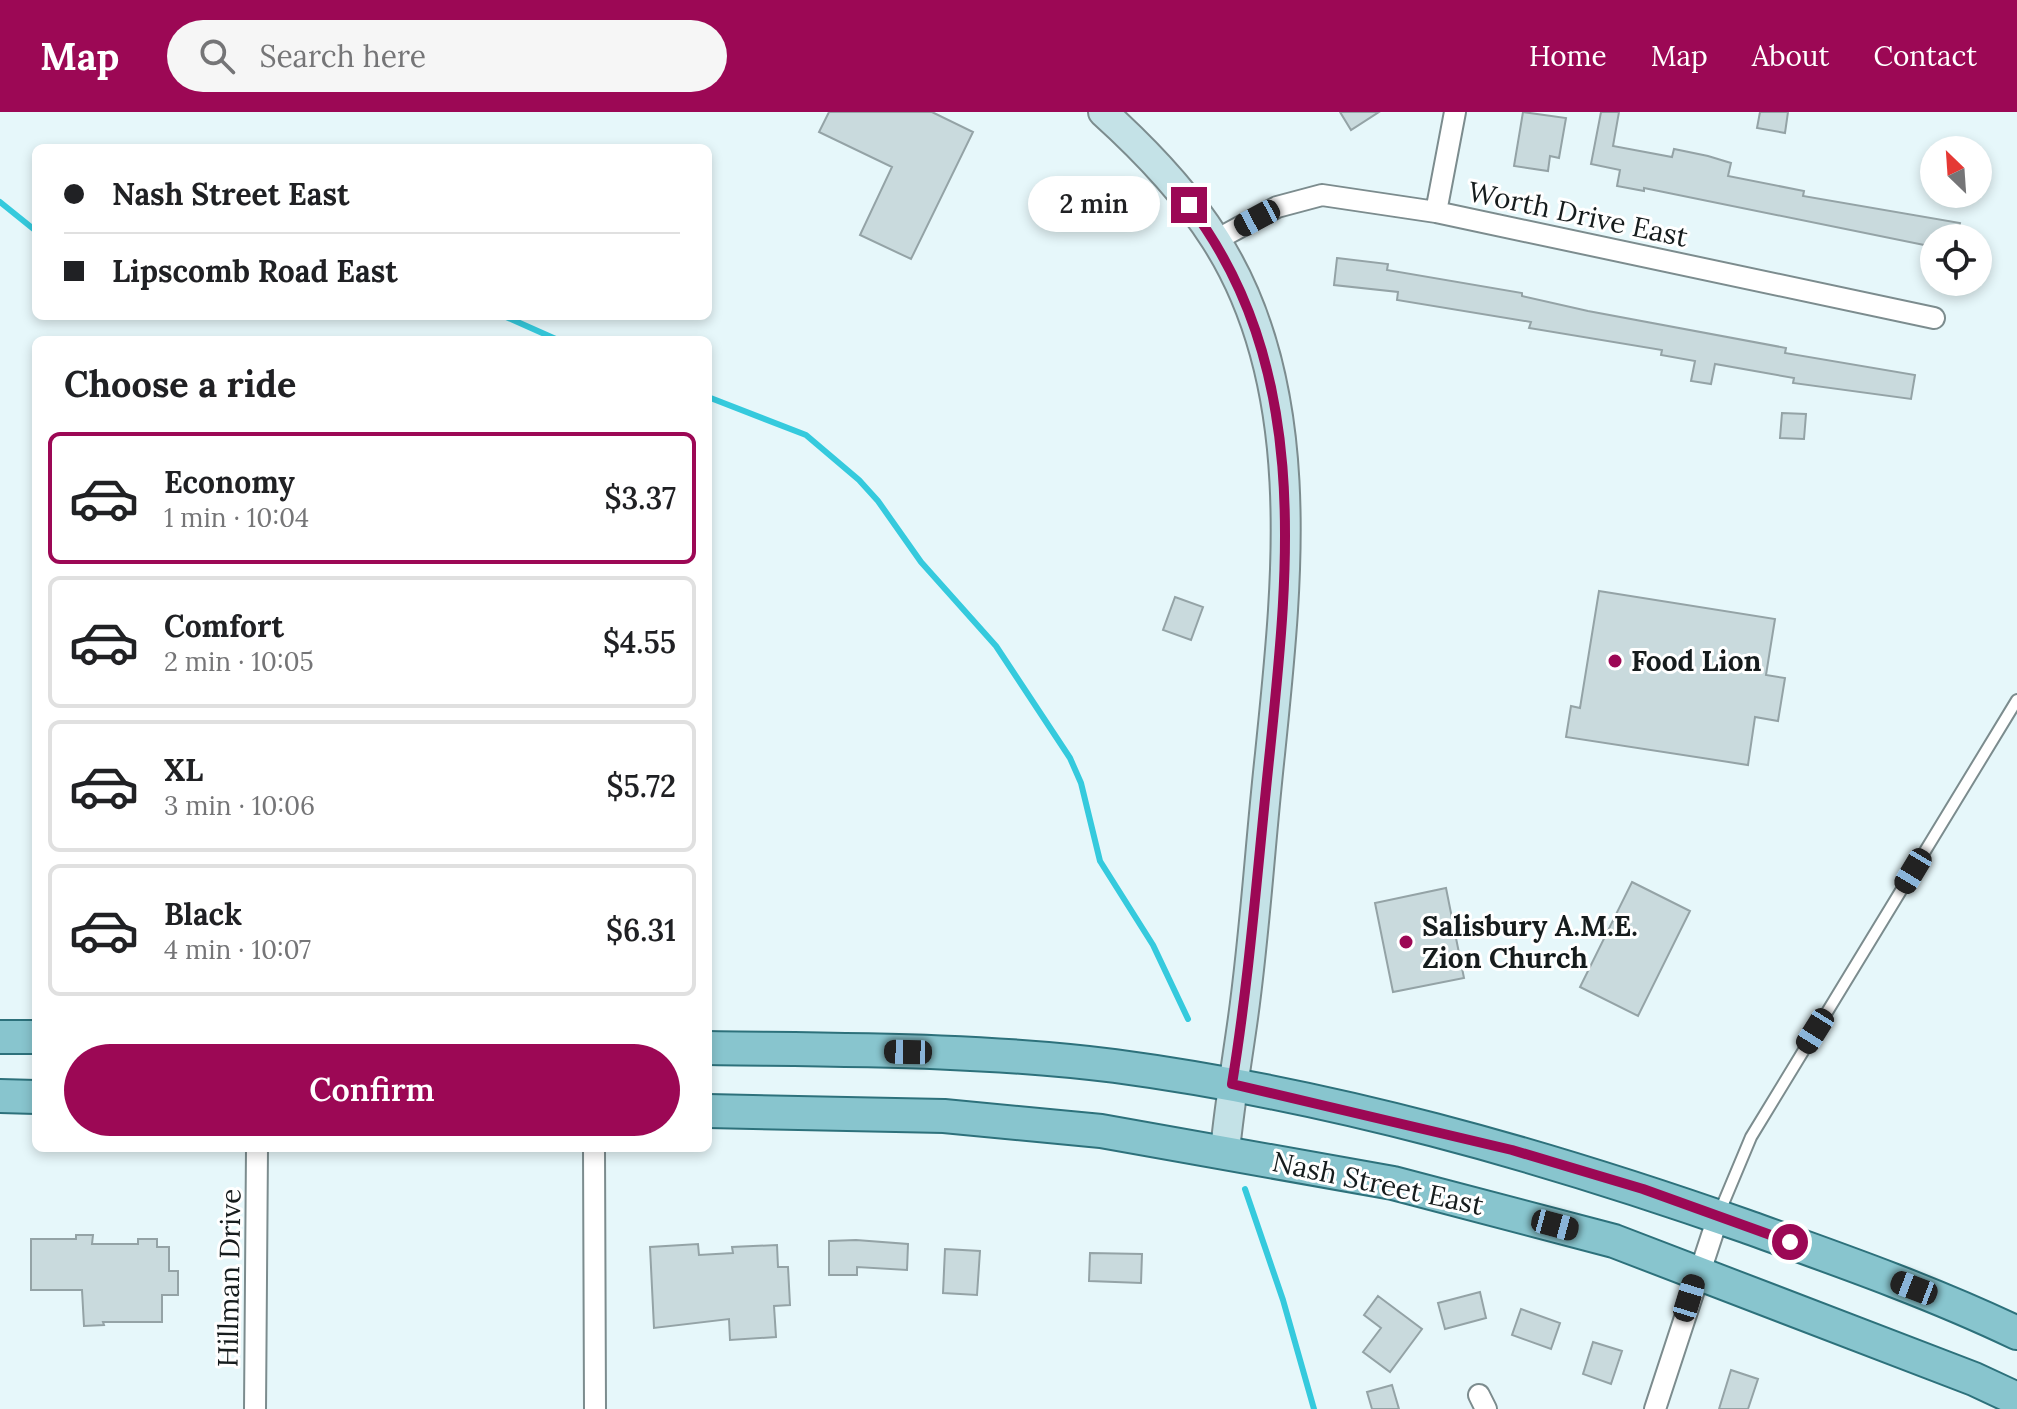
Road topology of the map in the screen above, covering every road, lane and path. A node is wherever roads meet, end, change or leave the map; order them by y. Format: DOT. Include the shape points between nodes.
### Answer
graph roads {
  1 [pos="1103,112"];
  2 [pos="1455,112"];
  3 [pos="1436,212"];
  4 [pos="1216,240"];
  5 [pos="1934,318"];
  6 [pos="2017,700"];
  7 [pos="0,1037"];
  8 [pos="32,1037"];
  9 [pos="712,1048"];
  10 [pos="1232,1084"];
  11 [pos="0,1096"];
  12 [pos="32,1097"];
  13 [pos="712,1111"];
  14 [pos="1225,1151"];
  15 [pos="257,1152"];
  16 [pos="594,1152"];
  17 [pos="1718,1217"];
  18 [pos="1698,1271"];
  19 [pos="2017,1333"];
  20 [pos="2017,1399"];
  21 [pos="255,1409"];
  22 [pos="595,1409"];
  23 [pos="1655,1409"];
  1 -- 4 [label="street" via="1151,160"];
  2 -- 3 [label="street"];
  3 -- 4 [label="street, Worth Drive East" via="1322,195 1277,207"];
  3 -- 5 [label="street, Worth Drive East"];
  4 -- 10 [label="street" via="1264,354 1283,442 1287,509 1275,699"];
  6 -- 17 [label="lane" via="1751,1137"];
  7 -- 8 [label="main road"];
  9 -- 10 [label="main road" via="1008,1056"];
  10 -- 14 [label="street"];
  10 -- 17 [label="main road" via="1512,1150"];
  11 -- 12 [label="main road"];
  13 -- 14 [label="main road, Nash Street East" via="944,1116 1101,1131"];
  14 -- 18 [label="main road, Nash Street East" via="1393,1183 1614,1241"];
  15 -- 21 [label="street, Hillman Drive"];
  16 -- 22 [label="street"];
  17 -- 18 [label="street"];
  17 -- 19 [label="main road" via="1914,1288"];
  18 -- 20 [label="main road, Nash Street East"];
  18 -- 23 [label="street"];
}
